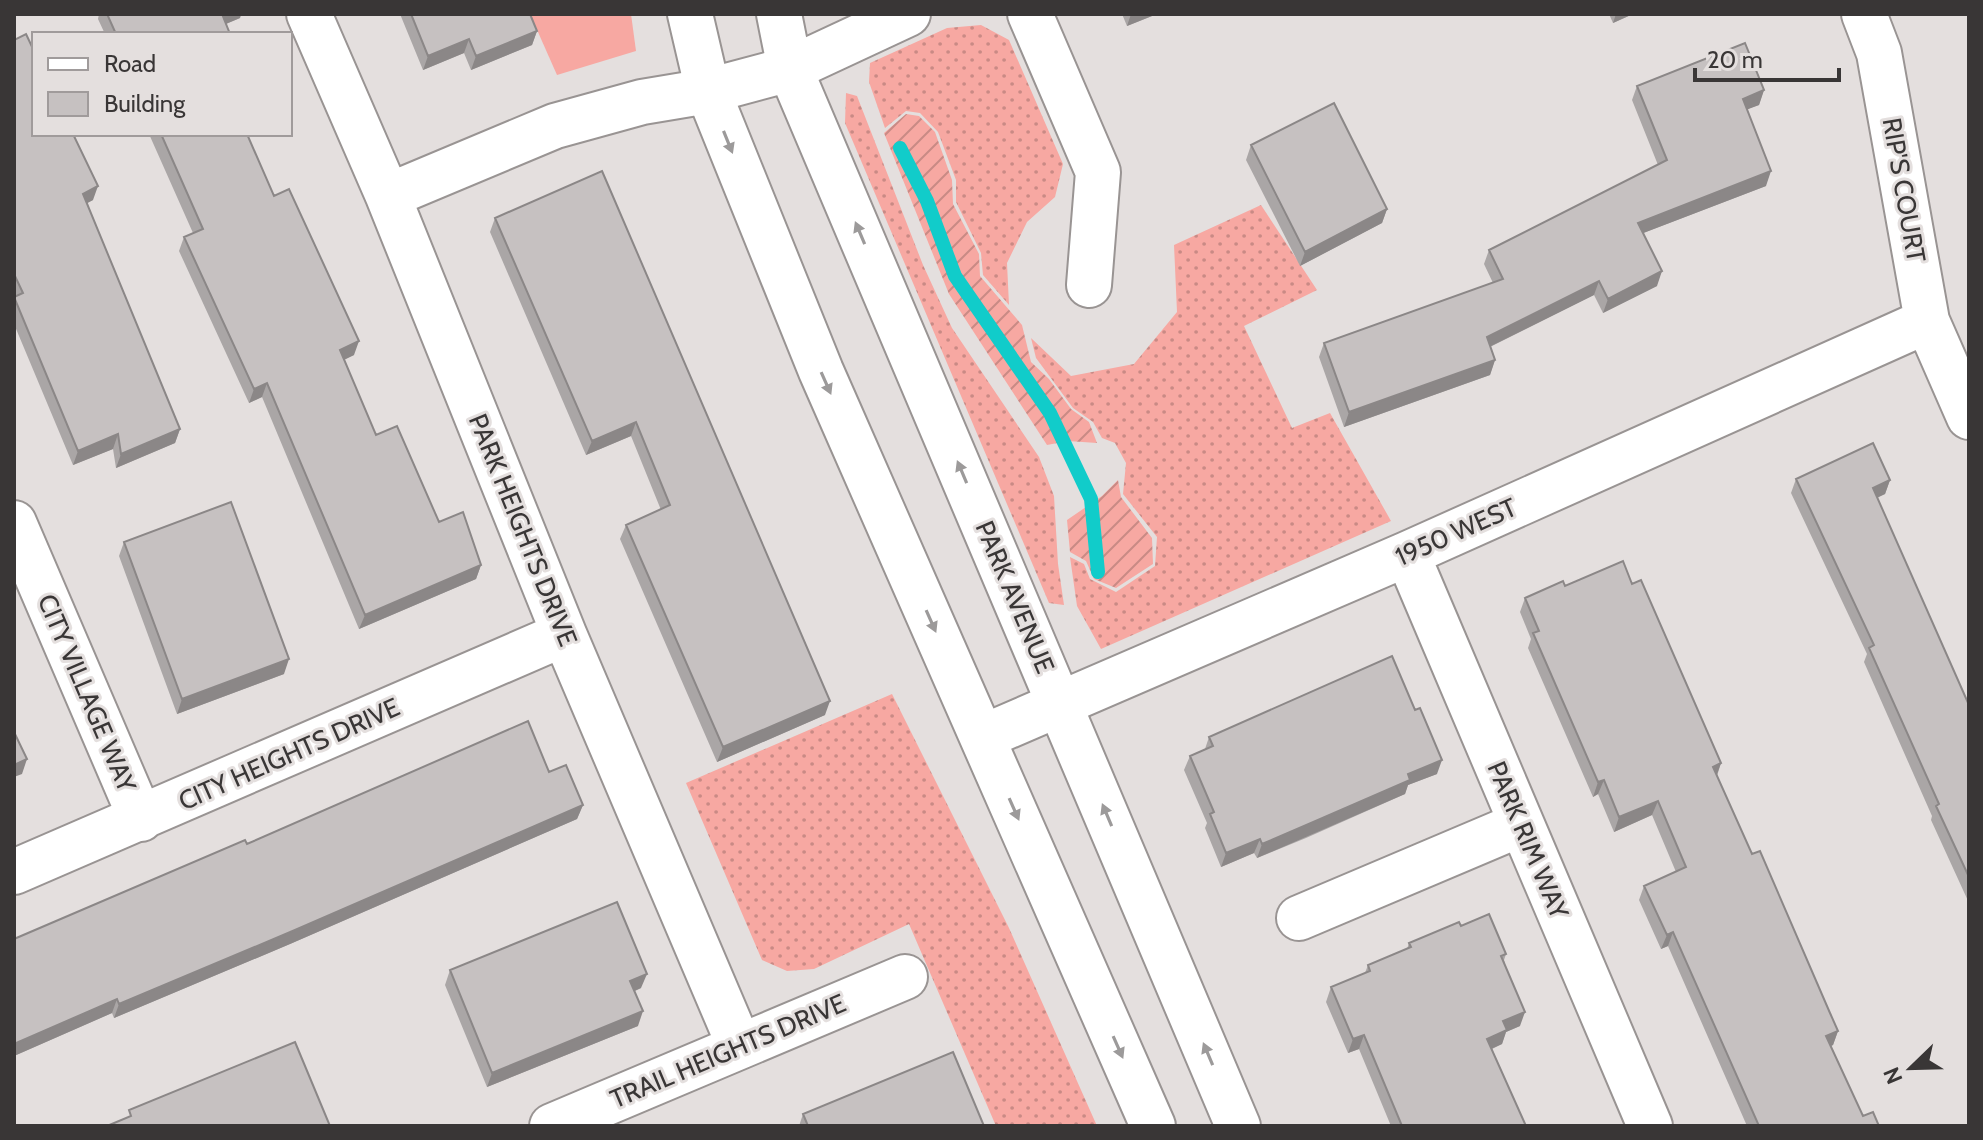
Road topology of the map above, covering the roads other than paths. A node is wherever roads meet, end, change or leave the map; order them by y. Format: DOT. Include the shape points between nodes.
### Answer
graph roads {
  1 [pos="309,14"];
  2 [pos="690,14"];
  3 [pos="779,14"];
  4 [pos="908,14"];
  5 [pos="1030,14"];
  6 [pos="1864,14"];
  7 [pos="790,69"];
  8 [pos="708,91"];
  9 [pos="388,196"];
  10 [pos="1089,285"];
  11 [pos="1927,321"];
  12 [pos="1969,417"];
  13 [pos="14,523"];
  14 [pos="1407,554"];
  15 [pos="564,634"];
  16 [pos="1061,706"];
  17 [pos="983,737"];
  18 [pos="141,819"];
  19 [pos="1521,824"];
  20 [pos="14,872"];
  21 [pos="1299,918"];
  22 [pos="905,977"];
  23 [pos="739,1045"];
  24 [pos="552,1126"];
  25 [pos="1153,1126"];
  26 [pos="1238,1126"];
  27 [pos="1650,1126"];
  1 -- 9 [label="street, PARK HEIGHTS DRIVE"];
  2 -- 8 [label="street"];
  3 -- 7 [label="street, PARK AVENUE"];
  4 -- 7 [label="street"];
  5 -- 10 [label="street" via="1098,172"];
  6 -- 11 [label="street, RIP'S COURT" via="1879,53"];
  7 -- 8 [label="street"];
  16 -- 7 [label="street, PARK AVENUE, one-way"];
  8 -- 9 [label="street" via="555,126"];
  8 -- 17 [label="street, one-way" via="821,371"];
  9 -- 15 [label="street, PARK HEIGHTS DRIVE"];
  11 -- 12 [label="street, RIP'S COURT"];
  11 -- 14 [label="street, 1950 WEST"];
  13 -- 18 [label="street, CITY VILLAGE WAY"];
  14 -- 16 [label="street, 1950 WEST"];
  14 -- 19 [label="street, PARK RIM WAY"];
  15 -- 18 [label="street, CITY HEIGHTS DRIVE"];
  15 -- 23 [label="street, PARK HEIGHTS DRIVE"];
  16 -- 17 [label="street, 1950 WEST"];
  26 -- 16 [label="street, PARK AVENUE, one-way"];
  17 -- 25 [label="street, one-way"];
  18 -- 20 [label="street, CITY HEIGHTS DRIVE"];
  19 -- 21 [label="street"];
  19 -- 27 [label="street, PARK RIM WAY"];
  22 -- 23 [label="street, TRAIL HEIGHTS DRIVE"];
  23 -- 24 [label="street, TRAIL HEIGHTS DRIVE"];
}
